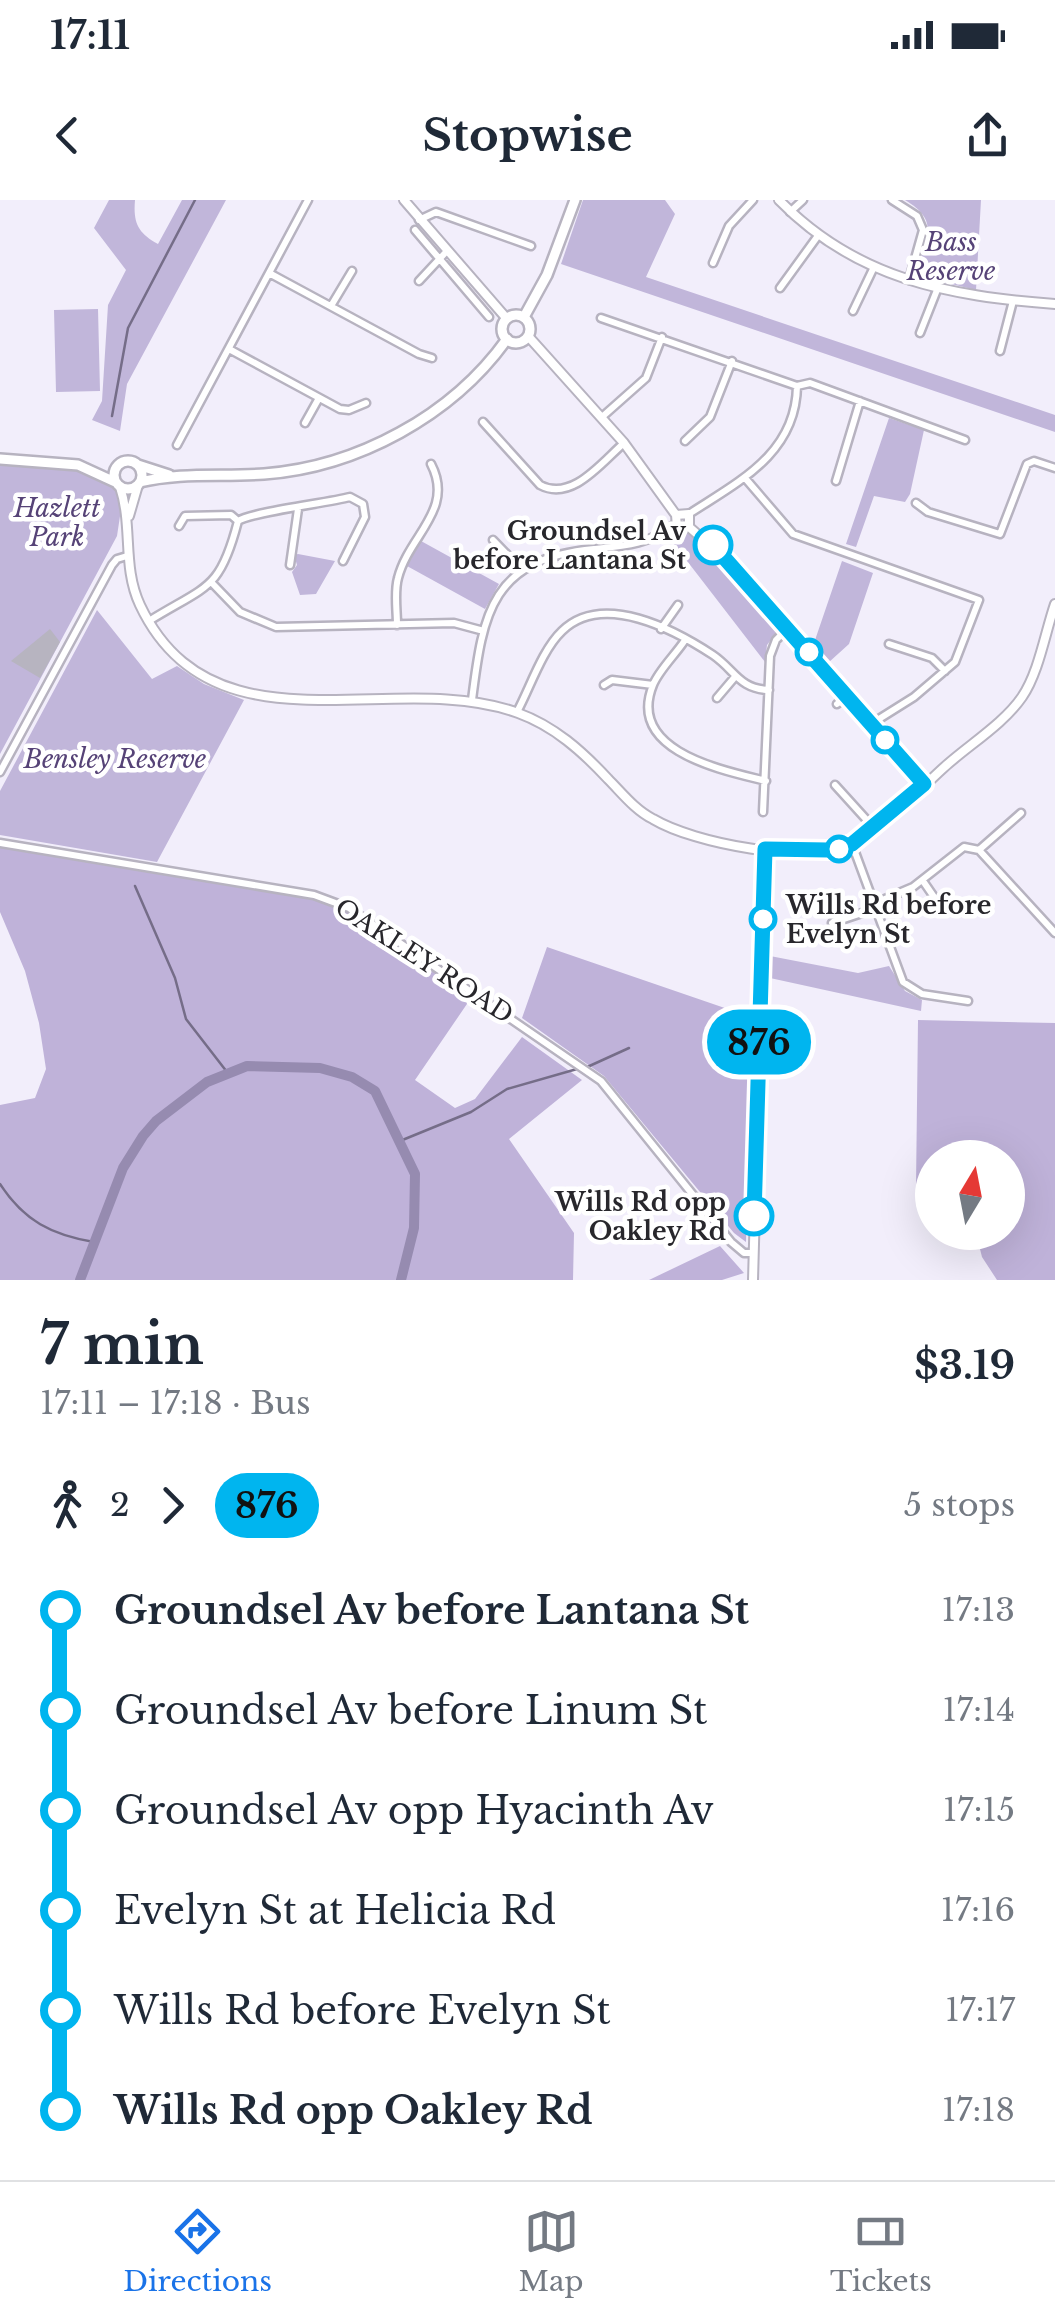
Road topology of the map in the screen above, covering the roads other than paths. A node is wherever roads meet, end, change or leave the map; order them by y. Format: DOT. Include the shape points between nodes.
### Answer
graph roads {
  1 [pos="308,200"];
  2 [pos="404,200"];
  3 [pos="574,200"];
  4 [pos="754,200"];
  5 [pos="779,200"];
  6 [pos="803,200"];
  7 [pos="892,200"];
  8 [pos="790,212"];
  9 [pos="417,226"];
  10 [pos="817,237"];
  11 [pos="532,246"];
  12 [pos="443,256"];
  13 [pos="712,263"];
  14 [pos="874,267"];
  15 [pos="352,272"];
  16 [pos="269,273"];
  17 [pos="419,281"];
  18 [pos="908,281"];
  19 [pos="780,288"];
  20 [pos="937,290"];
  21 [pos="1013,301"];
  22 [pos="1055,304"];
  23 [pos="330,306"];
  24 [pos="854,311"];
  25 [pos="489,317"];
  26 [pos="524,317"];
  27 [pos="601,318"];
  28 [pos="507,319"];
  29 [pos="920,334"];
  30 [pos="528,336"];
  31 [pos="662,337"];
  32 [pos="507,339"];
  33 [pos="229,348"];
  34 [pos="1000,351"];
  35 [pos="432,358"];
  36 [pos="732,361"];
  37 [pos="797,386"];
  38 [pos="318,398"];
  39 [pos="860,401"];
  40 [pos="366,404"];
  41 [pos="602,418"];
  42 [pos="483,422"];
  43 [pos="305,423"];
  44 [pos="685,440"];
  45 [pos="965,440"];
  46 [pos="624,443"];
  47 [pos="177,445"];
  48 [pos="0,458"];
  49 [pos="118,464"];
  50 [pos="431,464"];
  51 [pos="138,465"];
  52 [pos="86,467"];
  53 [pos="1055,468"];
  54 [pos="176,476"];
  55 [pos="745,478"];
  56 [pos="836,481"];
  57 [pos="139,484"];
  58 [pos="118,485"];
  59 [pos="916,503"];
  60 [pos="298,509"];
  61 [pos="689,514"];
  62 [pos="128,520"];
  63 [pos="676,520"];
  64 [pos="238,521"];
  65 [pos="179,526"];
  66 [pos="689,526"];
  67 [pos="492,540"];
  68 [pos="127,556"];
  69 [pos="343,561"];
  70 [pos="290,564"];
  71 [pos="522,570"];
  72 [pos="213,584"];
  73 [pos="1055,604"];
  74 [pos="678,605"];
  75 [pos="149,622"];
  76 [pos="1052,623"];
  77 [pos="397,625"];
  78 [pos="661,628"];
  79 [pos="788,628"];
  80 [pos="480,630"];
  81 [pos="685,640"];
  82 [pos="889,644"];
  83 [pos="944,672"];
  84 [pos="734,678"];
  85 [pos="653,684"];
  86 [pos="604,685"];
  87 [pos="769,690"];
  88 [pos="847,696"];
  89 [pos="717,698"];
  90 [pos="472,700"];
  91 [pos="837,704"];
  92 [pos="517,712"];
  93 [pos="871,724"];
  94 [pos="0,772"];
  95 [pos="766,781"];
  96 [pos="924,784"];
  97 [pos="835,786"];
  98 [pos="764,812"];
  99 [pos="1021,813"];
  100 [pos="874,828"];
  101 [pos="0,843"];
  102 [pos="852,844"];
  103 [pos="765,849"];
  104 [pos="979,850"];
  105 [pos="922,881"];
  106 [pos="874,907"];
  107 [pos="943,910"];
  108 [pos="832,923"];
  109 [pos="1055,933"];
  110 [pos="968,1002"];
  111 [pos="754,1253"];
  112 [pos="753,1280"];
  1 -- 16 [label="street"];
  2 -- 9 [label="street"];
  3 -- 26 [label="main road" via="548,275"];
  4 -- 13 [label="street" via="729,226"];
  5 -- 8 [label="street"];
  6 -- 8 [label="street"];
  7 -- 18 [label="street" via="917,216 923,230"];
  8 -- 10 [label="street"];
  9 -- 11 [label="street" via="436,212"];
  9 -- 12 [label="street"];
  10 -- 14 [label="street"];
  10 -- 19 [label="street"];
  12 -- 17 [label="street"];
  12 -- 25 [label="street"];
  12 -- 28 [label="street"];
  14 -- 18 [label="street"];
  14 -- 24 [label="street"];
  15 -- 23 [label="street"];
  16 -- 23 [label="street"];
  16 -- 33 [label="street"];
  18 -- 20 [label="street"];
  20 -- 21 [label="street"];
  20 -- 29 [label="street"];
  21 -- 22 [label="street"];
  21 -- 34 [label="street"];
  23 -- 35 [label="street"];
  26 -- 28 [label="main road"];
  26 -- 30 [label="main road"];
  27 -- 31 [label="street"];
  28 -- 32 [label="main road"];
  30 -- 32 [label="main road"];
  30 -- 41 [label="street"];
  31 -- 36 [label="street"];
  31 -- 41 [label="street" via="646,378"];
  32 -- 54 [label="main road" via="448,401 372,446 297,470"];
  33 -- 38 [label="street"];
  33 -- 47 [label="street"];
  36 -- 37 [label="street"];
  36 -- 44 [label="street" via="710,417"];
  37 -- 39 [label="street"];
  37 -- 55 [label="street" via="778,446"];
  38 -- 40 [label="street" via="348,410"];
  38 -- 43 [label="street"];
  39 -- 45 [label="street"];
  39 -- 56 [label="street"];
  41 -- 46 [label="street"];
  42 -- 46 [label="street" via="540,485 553,490 575,486"];
  46 -- 63 [label="street"];
  48 -- 52 [label="main road"];
  49 -- 51 [label="main road"];
  49 -- 52 [label="main road"];
  49 -- 58 [label="main road"];
  50 -- 77 [label="street" via="439,499 399,574"];
  51 -- 54 [label="main road"];
  51 -- 57 [label="main road"];
  52 -- 58 [label="main road"];
  53 -- 59 [label="street" via="1026,464 1000,534"];
  54 -- 57 [label="main road"];
  55 -- 61 [label="street"];
  55 -- 83 [label="street" via="792,534 979,600 964,647"];
  57 -- 58 [label="main road" via="129,490"];
  57 -- 62 [label="street"];
  58 -- 62 [label="street"];
  60 -- 64 [label="street"];
  60 -- 69 [label="street" via="350,497 363,504 364,517"];
  60 -- 70 [label="street"];
  61 -- 63 [label="street"];
  61 -- 66 [label="street"];
  62 -- 68 [label="street"];
  63 -- 66 [label="street" via="683,530"];
  63 -- 71 [label="street" via="641,543 558,553"];
  64 -- 65 [label="street" via="231,515 185,516"];
  64 -- 72 [label="street" via="224,570"];
  66 -- 79 [label="street"];
  67 -- 71 [label="street"];
  68 -- 75 [label="street"];
  68 -- 94 [label="street" via="112,565"];
  71 -- 80 [label="street" via="500,592"];
  72 -- 75 [label="street"];
  72 -- 77 [label="street" via="240,612 276,628"];
  73 -- 76 [label="street"];
  74 -- 78 [label="street"];
  75 -- 90 [label="street" via="200,671 274,700"];
  76 -- 96 [label="street" via="1019,701"];
  77 -- 80 [label="street" via="454,623"];
  78 -- 81 [label="street"];
  78 -- 92 [label="street" via="609,614 574,623 560,632"];
  79 -- 87 [label="street" via="772,650"];
  79 -- 88 [label="street"];
  80 -- 90 [label="street"];
  81 -- 84 [label="street"];
  81 -- 85 [label="street"];
  82 -- 83 [label="street" via="932,658"];
  83 -- 93 [label="street"];
  84 -- 87 [label="street" via="752,690"];
  84 -- 89 [label="street"];
  85 -- 86 [label="street"];
  85 -- 95 [label="street" via="651,724 676,750"];
  87 -- 95 [label="street"];
  88 -- 91 [label="street"];
  88 -- 93 [label="street"];
  90 -- 92 [label="street"];
  92 -- 103 [label="street" via="560,734 654,820 724,846"];
  93 -- 96 [label="street"];
  95 -- 98 [label="street"];
  96 -- 100 [label="street"];
  97 -- 100 [label="street"];
  99 -- 104 [label="street"];
  100 -- 102 [label="street"];
  101 -- 111 [label="street, OAKLEY ROAD" via="314,894 349,908 600,1081 731,1242"];
  102 -- 103 [label="street"];
  102 -- 106 [label="street"];
  103 -- 111 [label="street"];
  104 -- 105 [label="street" via="958,850"];
  104 -- 109 [label="street"];
  105 -- 106 [label="street"];
  105 -- 107 [label="street"];
  106 -- 108 [label="street"];
  106 -- 110 [label="street" via="903,982 922,994"];
  111 -- 112 [label="street"];
}
